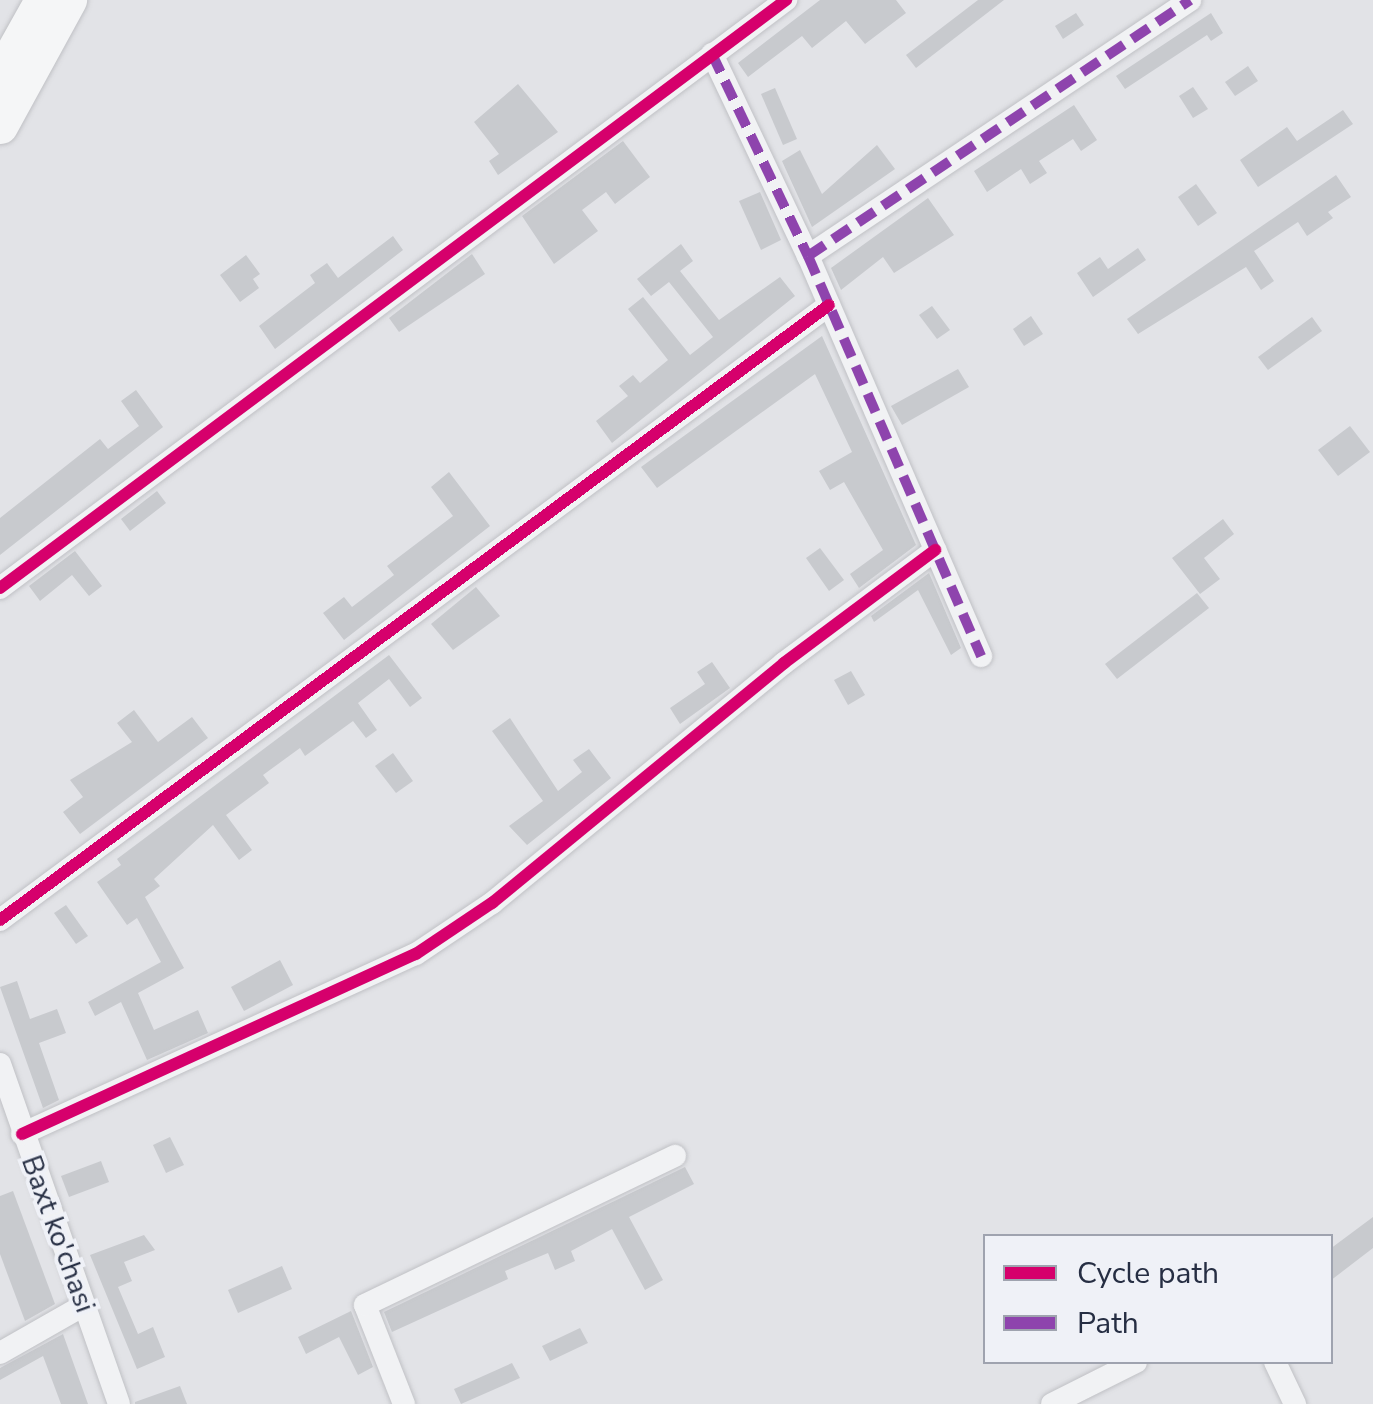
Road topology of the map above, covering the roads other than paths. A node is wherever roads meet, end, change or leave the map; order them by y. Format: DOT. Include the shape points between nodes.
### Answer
graph roads {
  1 [pos="42,0"];
  2 [pos="69,0"];
  3 [pos="786,0"];
  4 [pos="1190,0"];
  5 [pos="754,9"];
  6 [pos="712,54"];
  7 [pos="0,74"];
  8 [pos="0,126"];
  9 [pos="808,256"];
  10 [pos="829,305"];
  11 [pos="935,550"];
  12 [pos="0,588"];
  13 [pos="981,656"];
  14 [pos="0,920"];
  15 [pos="0,1064"];
  16 [pos="22,1134"];
  17 [pos="675,1156"];
  18 [pos="84,1305"];
  19 [pos="0,1353"];
  20 [pos="1132,1364"];
  21 [pos="1276,1364"];
  22 [pos="120,1404"];
  23 [pos="404,1404"];
  24 [pos="1052,1404"];
  25 [pos="1295,1404"];
  1 -- 7 [label="highway"];
  2 -- 8 [label="highway"];
  3 -- 5 [label="street"];
  4 -- 9 [label="street"];
  5 -- 6 [label="street"];
  6 -- 9 [label="street"];
  6 -- 12 [label="street"];
  9 -- 10 [label="street"];
  10 -- 11 [label="street"];
  10 -- 14 [label="street"];
  11 -- 13 [label="street"];
  11 -- 16 [label="street" via="784,663 492,903 416,954"];
  15 -- 16 [label="street, Baxt ko'chasi"];
  16 -- 18 [label="street, Baxt ko'chasi"];
  17 -- 23 [label="street" via="365,1304"];
  18 -- 19 [label="street"];
  18 -- 22 [label="street, Baxt ko'chasi"];
  20 -- 24 [label="street"];
  21 -- 25 [label="street"];
}
